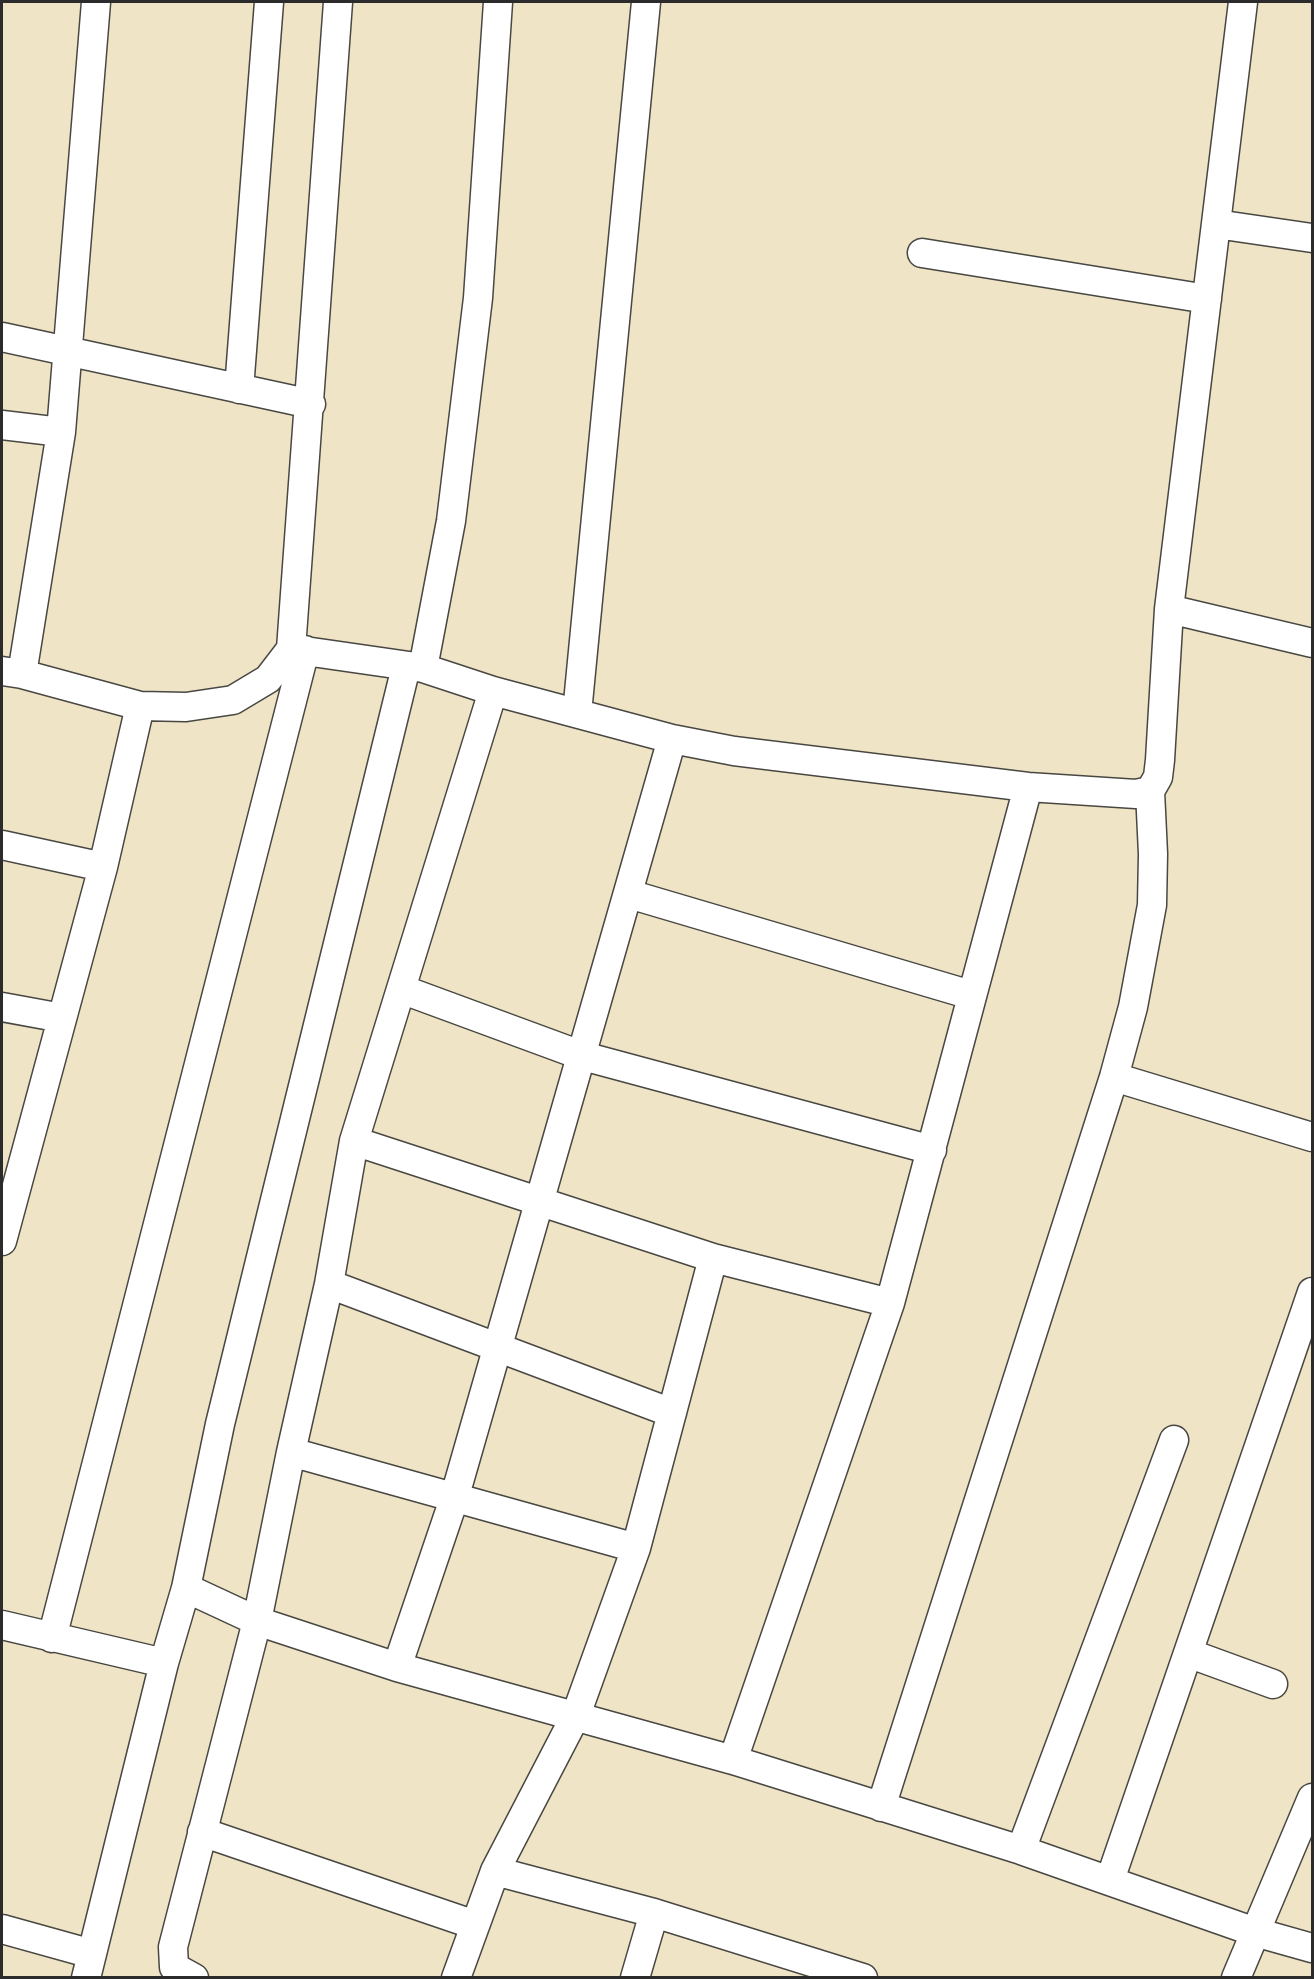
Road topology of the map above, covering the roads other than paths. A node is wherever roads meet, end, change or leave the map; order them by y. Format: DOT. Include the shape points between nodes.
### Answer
graph roads {
  1 [pos="96,2"];
  2 [pos="269,2"];
  3 [pos="338,2"];
  4 [pos="498,2"];
  5 [pos="646,2"];
  6 [pos="1243,2"];
  7 [pos="1216,225"];
  8 [pos="1312,238"];
  9 [pos="922,253"];
  10 [pos="1207,299"];
  11 [pos="2,337"];
  12 [pos="68,353"];
  13 [pos="239,389"];
  14 [pos="311,404"];
  15 [pos="2,425"];
  16 [pos="61,432"];
  17 [pos="1169,609"];
  18 [pos="1312,643"];
  19 [pos="298,650"];
  20 [pos="414,667"];
  21 [pos="12,673"];
  22 [pos="493,691"];
  23 [pos="140,706"];
  24 [pos="577,713"];
  25 [pos="672,739"];
  26 [pos="1028,787"];
  27 [pos="1150,791"];
  28 [pos="2,844"];
  29 [pos="103,867"];
  30 [pos="629,894"];
  31 [pos="401,989"];
  32 [pos="971,995"];
  33 [pos="2,1007"];
  34 [pos="62,1018"];
  35 [pos="582,1056"];
  36 [pos="1114,1077"];
  37 [pos="1312,1137"];
  38 [pos="354,1141"];
  39 [pos="932,1150"];
  40 [pos="11,1171"];
  41 [pos="540,1201"];
  42 [pos="2,1241"];
  43 [pos="713,1258"];
  44 [pos="329,1284"];
  45 [pos="1312,1292"];
  46 [pos="890,1303"];
  47 [pos="497,1347"];
  48 [pos="672,1413"];
  49 [pos="1174,1440"];
  50 [pos="291,1452"];
  51 [pos="454,1499"];
  52 [pos="636,1548"];
  53 [pos="186,1588"];
  54 [pos="258,1621"];
  55 [pos="2,1625"];
  56 [pos="52,1638"];
  57 [pos="1188,1653"];
  58 [pos="164,1663"];
  59 [pos="397,1667"];
  60 [pos="1272,1684"];
  61 [pos="576,1715"];
  62 [pos="733,1760"];
  63 [pos="1312,1798"];
  64 [pos="881,1807"];
  65 [pos="202,1832"];
  66 [pos="1022,1850"];
  67 [pos="495,1871"];
  68 [pos="1110,1880"];
  69 [pos="654,1913"];
  70 [pos="475,1925"];
  71 [pos="2,1929"];
  72 [pos="1256,1932"];
  73 [pos="1312,1948"];
  74 [pos="89,1966"];
  75 [pos="194,1977"];
  76 [pos="456,1977"];
  77 [pos="635,1977"];
  78 [pos="863,1977"];
  79 [pos="1236,1977"];
  1 -- 12 [label="street"];
  2 -- 13 [label="street"];
  3 -- 14 [label="street"];
  4 -- 20 [label="street" via="478,298 451,521"];
  5 -- 24 [label="street"];
  6 -- 7 [label="street"];
  7 -- 8 [label="street"];
  7 -- 10 [label="street"];
  9 -- 10 [label="street"];
  10 -- 17 [label="street"];
  11 -- 12 [label="street"];
  12 -- 13 [label="street"];
  12 -- 16 [label="street"];
  13 -- 14 [label="street"];
  14 -- 19 [label="street"];
  15 -- 16 [label="street"];
  16 -- 21 [label="street"];
  17 -- 18 [label="street"];
  17 -- 27 [label="street" via="1160,760 1158,777"];
  19 -- 20 [label="street"];
  19 -- 23 [label="street" via="268,679 233,700 186,707"];
  19 -- 56 [label="street"];
  20 -- 22 [label="street"];
  20 -- 53 [label="street" via="220,1424"];
  21 -- 23 [label="street"];
  22 -- 24 [label="street"];
  22 -- 31 [label="street"];
  23 -- 29 [label="street"];
  24 -- 25 [label="street"];
  25 -- 26 [label="street" via="784,758"];
  25 -- 30 [label="street"];
  26 -- 27 [label="street" via="1136,794"];
  26 -- 32 [label="street"];
  27 -- 36 [label="street" via="1152,905 1133,1007"];
  28 -- 29 [label="street"];
  29 -- 34 [label="street"];
  30 -- 32 [label="street"];
  30 -- 35 [label="street"];
  31 -- 35 [label="street"];
  31 -- 38 [label="street"];
  32 -- 39 [label="street"];
  33 -- 34 [label="street"];
  34 -- 40 [label="street"];
  35 -- 39 [label="street"];
  35 -- 41 [label="street"];
  36 -- 37 [label="street"];
  36 -- 64 [label="street"];
  38 -- 41 [label="street"];
  38 -- 44 [label="street"];
  39 -- 46 [label="street"];
  40 -- 42 [label="street"];
  41 -- 43 [label="street"];
  41 -- 47 [label="street"];
  43 -- 46 [label="street"];
  43 -- 48 [label="street"];
  44 -- 47 [label="street"];
  44 -- 50 [label="street"];
  45 -- 57 [label="street"];
  46 -- 62 [label="street"];
  47 -- 48 [label="street"];
  47 -- 51 [label="street"];
  48 -- 52 [label="street"];
  49 -- 66 [label="street"];
  50 -- 51 [label="street"];
  50 -- 54 [label="street"];
  51 -- 52 [label="street"];
  51 -- 59 [label="street"];
  52 -- 61 [label="street"];
  53 -- 54 [label="street"];
  53 -- 58 [label="street"];
  54 -- 59 [label="street"];
  54 -- 65 [label="street"];
  55 -- 56 [label="street"];
  56 -- 58 [label="street"];
  57 -- 60 [label="street"];
  57 -- 68 [label="street"];
  58 -- 74 [label="street"];
  59 -- 61 [label="street"];
  61 -- 62 [label="street"];
  61 -- 67 [label="street"];
  62 -- 64 [label="street"];
  63 -- 72 [label="street"];
  64 -- 66 [label="street"];
  65 -- 70 [label="street"];
  65 -- 75 [label="street" via="173,1947 174,1967"];
  66 -- 68 [label="street"];
  67 -- 69 [label="street"];
  67 -- 70 [label="street"];
  68 -- 72 [label="street"];
  69 -- 77 [label="street"];
  69 -- 78 [label="street"];
  70 -- 76 [label="street"];
  71 -- 74 [label="street"];
  72 -- 73 [label="street"];
  72 -- 79 [label="street"];
}
